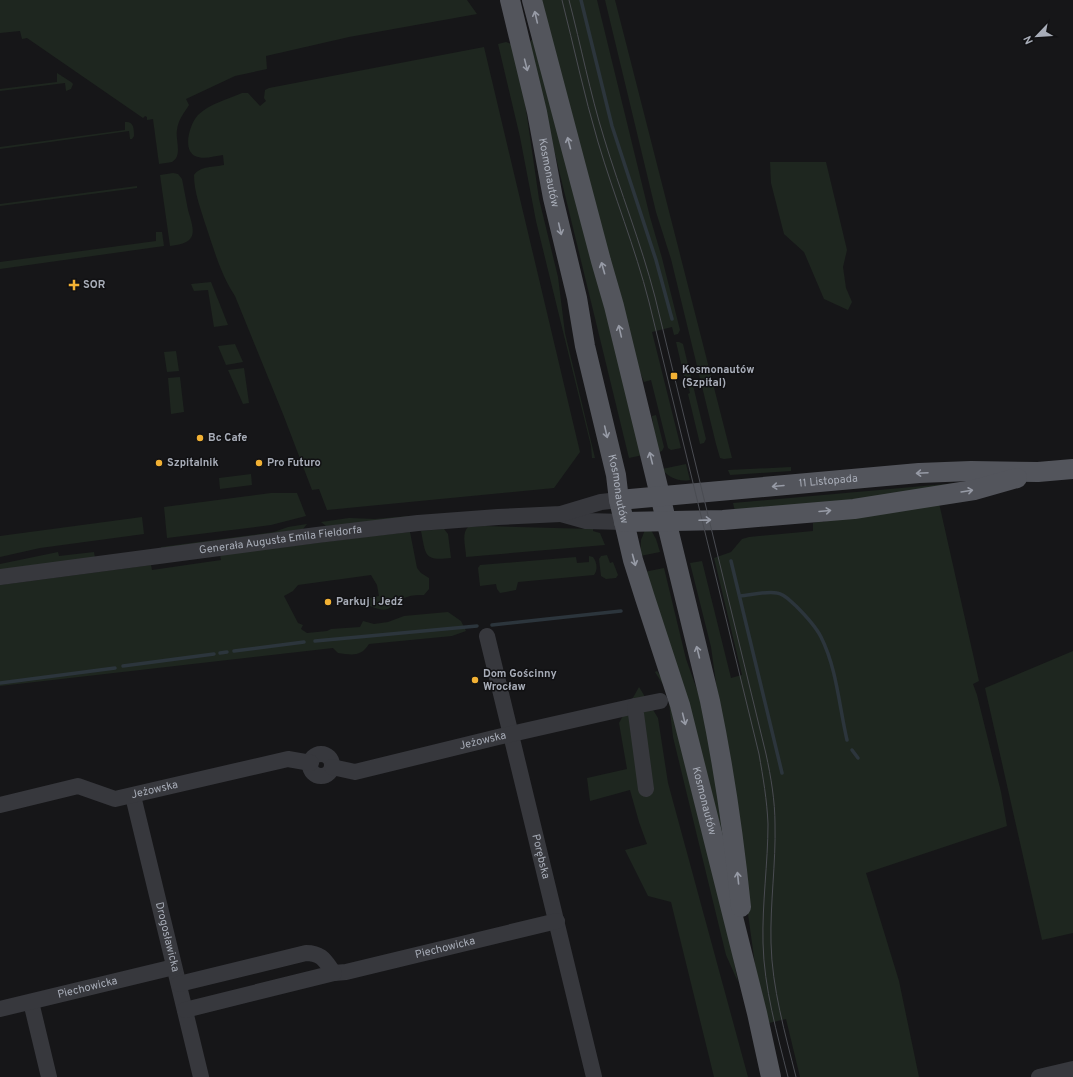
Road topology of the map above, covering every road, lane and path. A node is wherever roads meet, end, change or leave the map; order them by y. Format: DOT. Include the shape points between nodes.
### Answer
graph roads {
  1 [pos="510,0"];
  2 [pos="532,0"];
  3 [pos="1073,469"];
  4 [pos="1038,472"];
  5 [pos="660,496"];
  6 [pos="619,500"];
  7 [pos="561,514"];
  8 [pos="624,522"];
  9 [pos="667,522"];
  10 [pos="0,577"];
  11 [pos="487,636"];
  12 [pos="660,701"];
  13 [pos="635,706"];
  14 [pos="512,734"];
  15 [pos="646,788"];
  16 [pos="133,796"];
  17 [pos="0,805"];
  18 [pos="556,921"];
  19 [pos="174,967"];
  20 [pos="334,973"];
  21 [pos="746,973"];
  22 [pos="179,984"];
  23 [pos="32,1002"];
  24 [pos="0,1009"];
  25 [pos="185,1010"];
  26 [pos="1073,1069"];
  27 [pos="49,1077"];
  28 [pos="201,1077"];
  29 [pos="594,1077"];
  30 [pos="771,1077"];
  31 [pos="1039,1077"];
  1 -- 6 [label="main road, Kosmonautów, one-way" via="537,112 585,346 616,475"];
  5 -- 2 [label="main road, Kosmonautów, one-way" via="614,306"];
  3 -- 4 [label="main road, 11 Listopada"];
  4 -- 5 [label="main road, 11 Listopada, one-way" via="919,473"];
  9 -- 4 [label="main road, 11 Listopada, one-way" via="854,509 974,490"];
  5 -- 6 [label="main road, 11 Listopada"];
  5 -- 9 [label="main road, Kosmonautów"];
  6 -- 7 [label="street, Generała Augusta Emila Fieldorfa" via="601,502"];
  6 -- 8 [label="main road, Kosmonautów"];
  7 -- 8 [label="street, Generała Augusta Emila Fieldorfa" via="586,520"];
  7 -- 10 [label="street, Generała Augusta Emila Fieldorfa" via="490,517 317,535"];
  8 -- 9 [label="main road, 11 Listopada"];
  8 -- 21 [label="main road, Kosmonautów, one-way" via="633,560 680,705"];
  21 -- 9 [label="main road, Kosmonautów, one-way" via="738,878 718,742"];
  11 -- 14 [label="street, Porębska"];
  12 -- 13 [label="street, Jeżowska"];
  13 -- 14 [label="street, Jeżowska"];
  13 -- 15 [label="street"];
  14 -- 16 [label="street, Jeżowska" via="355,772 332,767 331,760 320,754 314,757 311,763 288,759"];
  14 -- 18 [label="street, Porębska"];
  16 -- 17 [label="street, Jeżowska" via="115,799 78,786"];
  16 -- 19 [label="street, Drogosławicka"];
  18 -- 20 [label="street, Piechowicka"];
  18 -- 29 [label="street, Porębska"];
  19 -- 22 [label="street, Drogosławicka"];
  19 -- 23 [label="street, Piechowicka"];
  20 -- 22 [label="street" via="323,958 315,953 306,953"];
  20 -- 25 [label="street, Piechowicka"];
  21 -- 30 [label="main road, Kosmonautów"];
  22 -- 25 [label="street, Drogosławicka"];
  23 -- 24 [label="street, Piechowicka"];
  23 -- 27 [label="street"];
  25 -- 28 [label="street, Drogosławicka"];
  26 -- 31 [label="street"];
}
